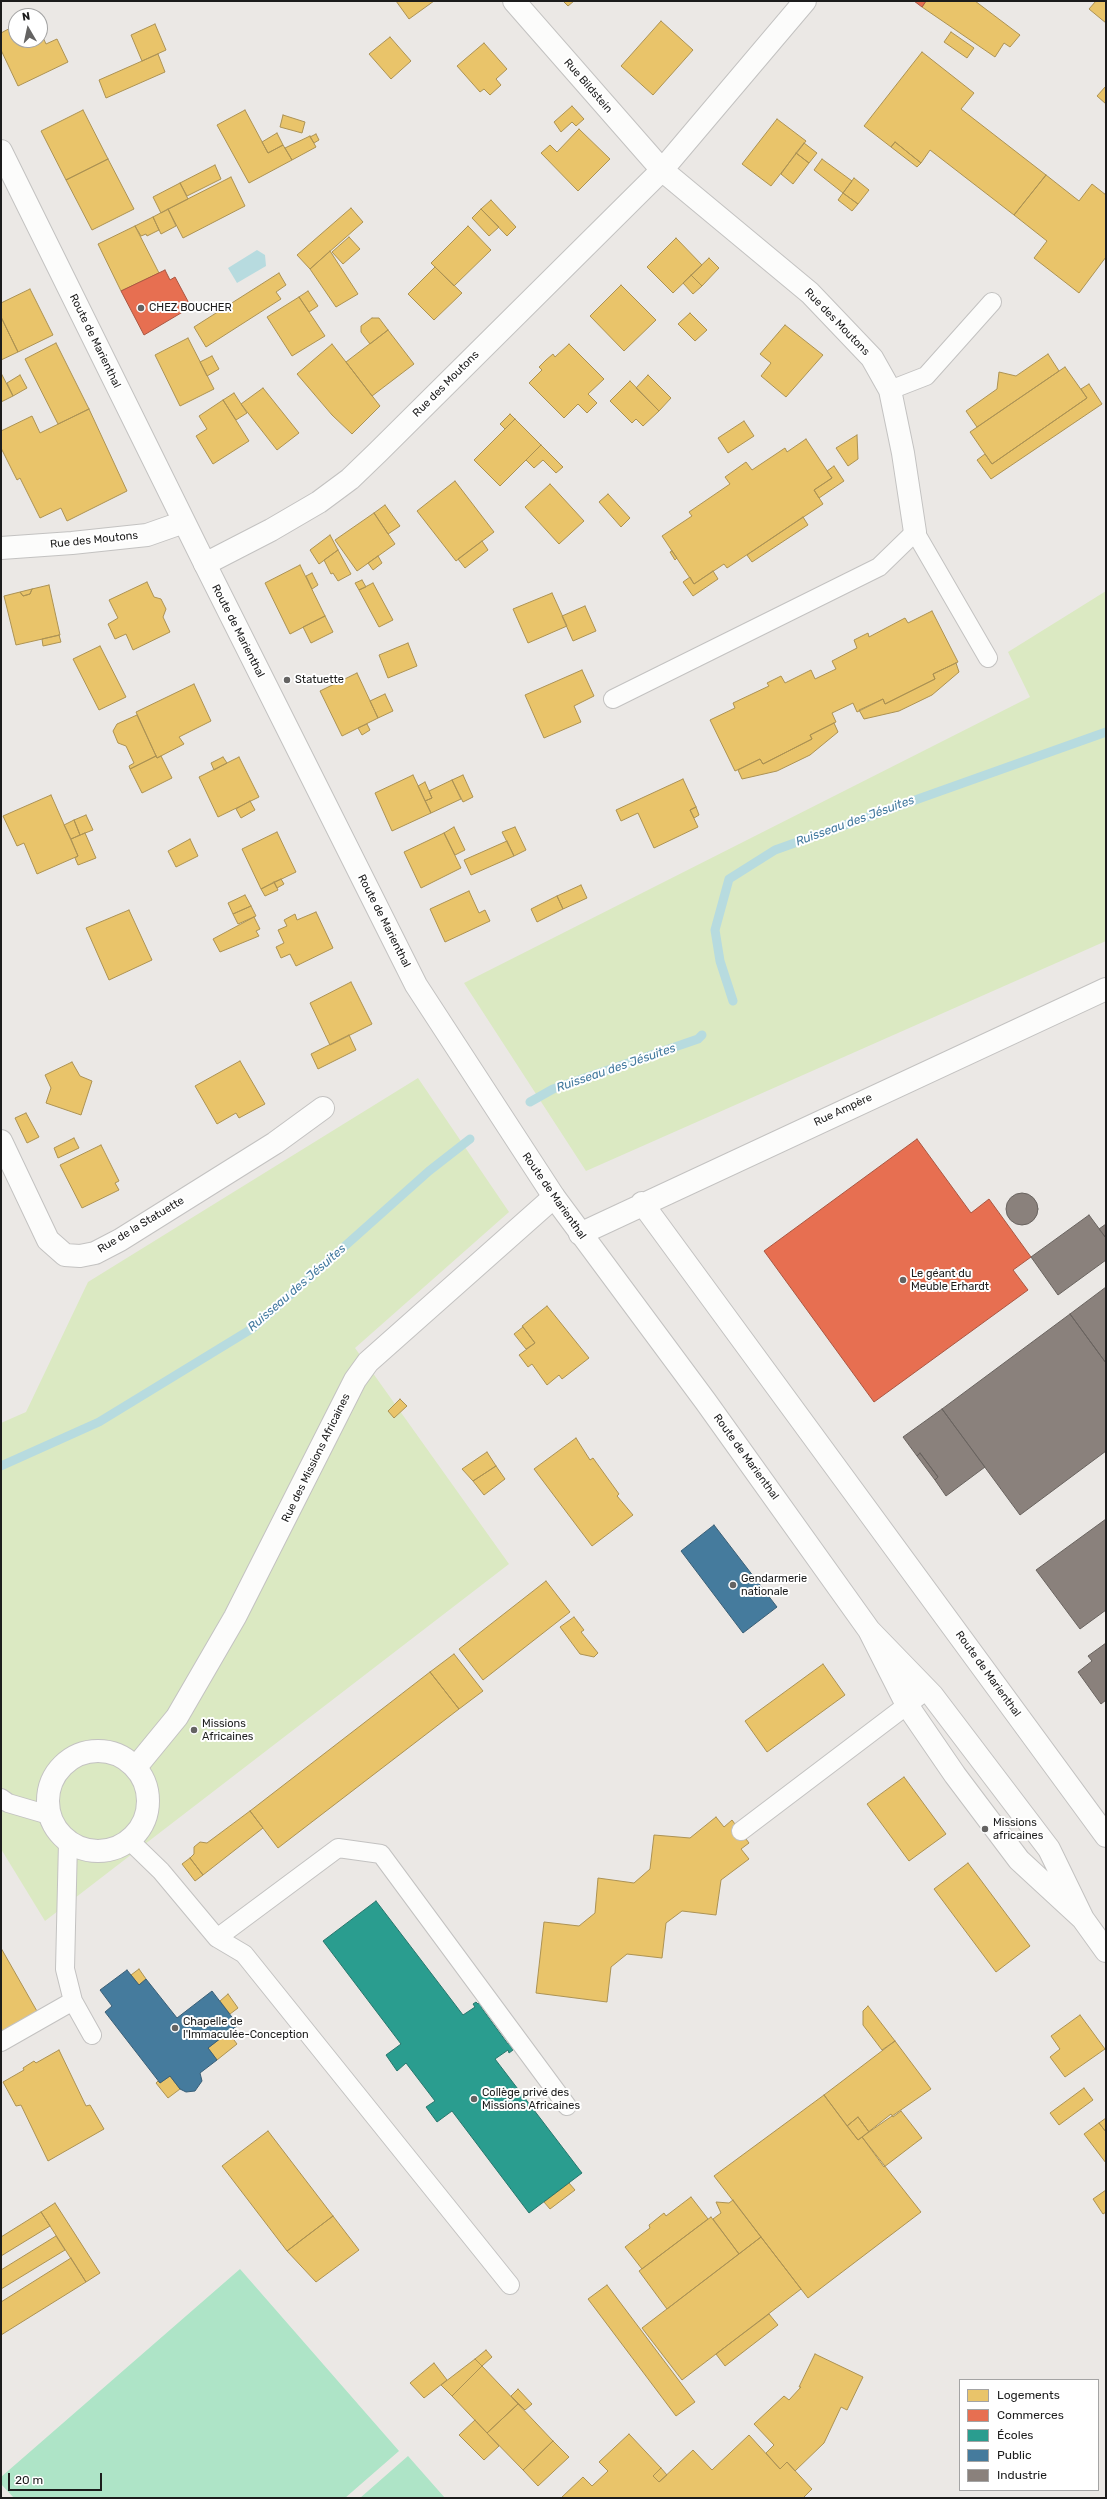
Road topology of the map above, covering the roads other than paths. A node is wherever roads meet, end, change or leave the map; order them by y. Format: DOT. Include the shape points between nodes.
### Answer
graph roads {
  1 [pos="514,1"];
  2 [pos="805,1"];
  3 [pos="1,151"];
  4 [pos="662,170"];
  5 [pos="992,302"];
  6 [pos="890,390"];
  7 [pos="184,522"];
  8 [pos="915,532"];
  9 [pos="1,548"];
  10 [pos="204,564"];
  11 [pos="988,658"];
  12 [pos="613,699"];
  13 [pos="1106,989"];
  14 [pos="322,1108"];
  15 [pos="1,1141"];
  16 [pos="554,1197"];
  17 [pos="642,1203"];
  18 [pos="580,1234"];
  19 [pos="869,1630"];
  20 [pos="927,1690"];
  21 [pos="907,1705"];
  22 [pos="136,1767"];
  23 [pos="1,1798"];
  24 [pos="49,1815"];
  25 [pos="741,1831"];
  26 [pos="1106,1836"];
  27 [pos="130,1841"];
  28 [pos="68,1842"];
  29 [pos="1083,1919"];
  30 [pos="217,1938"];
  31 [pos="1106,1951"];
  32 [pos="73,2001"];
  33 [pos="92,2035"];
  34 [pos="1,2042"];
  35 [pos="567,2106"];
  36 [pos="510,2285"];
  1 -- 4 [label="street, Rue Bildstein"];
  2 -- 4 [label="street, Rue des Moutons"];
  3 -- 7 [label="street, Route de Marienthal"];
  4 -- 6 [label="street, Rue des Moutons" via="810,293 872,358"];
  4 -- 10 [label="street, Rue des Moutons" via="350,479 293,518"];
  5 -- 6 [label="lane" via="926,376"];
  6 -- 8 [label="street, Rue des Moutons"];
  7 -- 9 [label="street, Rue des Moutons" via="147,534"];
  7 -- 10 [label="street, Route de Marienthal"];
  8 -- 11 [label="lane"];
  8 -- 12 [label="lane" via="879,567"];
  10 -- 16 [label="street, Route de Marienthal" via="416,985"];
  13 -- 17 [label="street, Rue Ampère"];
  14 -- 15 [label="street, Rue de la Statuette" via="275,1143 120,1240 95,1253 80,1256 65,1255 48,1240"];
  16 -- 18 [label="street, Route de Marienthal"];
  16 -- 22 [label="street, Rue des Missions Africaines" via="368,1362 351,1387 235,1617 177,1717"];
  17 -- 18 [label="street, Rue Ampère"];
  17 -- 26 [label="street, Route de Marienthal"];
  18 -- 19 [label="street, Route de Marienthal" via="706,1402"];
  19 -- 20 [label="street, Route de Marienthal"];
  19 -- 21 [label="street, Route de Marienthal"];
  20 -- 21 [label="lane"];
  20 -- 29 [label="street, Route de Marienthal" via="1049,1848"];
  21 -- 25 [label="lane"];
  21 -- 29 [label="street, Route de Marienthal" via="955,1775 1019,1860"];
  22 -- 24 [label="street" via="107,1751 90,1752 74,1757 60,1767 51,1781 47,1798"];
  22 -- 27 [label="street" via="145,1781 149,1797 148,1814 141,1829"];
  23 -- 24 [label="lane" via="8,1803"];
  24 -- 28 [label="street" via="56,1830"];
  27 -- 28 [label="street" via="115,1849 99,1852 82,1850"];
  27 -- 30 [label="lane" via="161,1871"];
  28 -- 32 [label="lane" via="65,1969"];
  29 -- 31 [label="street, Route de Marienthal"];
  30 -- 35 [label="lane" via="338,1848 381,1854"];
  30 -- 36 [label="lane" via="244,1954"];
  32 -- 33 [label="lane"];
  32 -- 34 [label="lane"];
}
